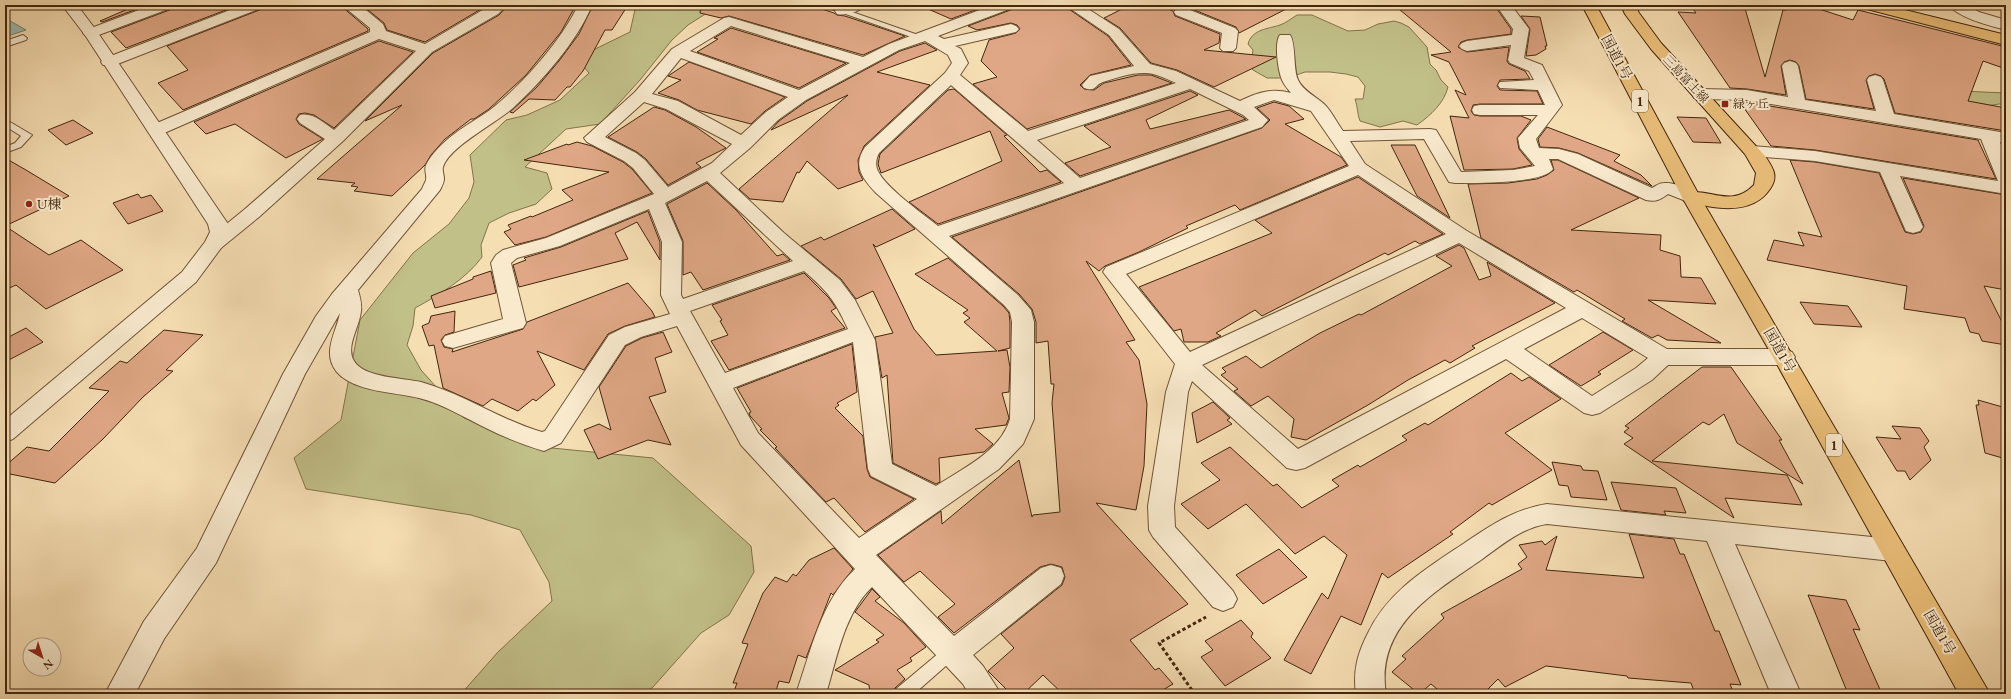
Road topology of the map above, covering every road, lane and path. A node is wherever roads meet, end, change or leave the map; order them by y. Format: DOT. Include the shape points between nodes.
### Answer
graph roads {
  1 [pos="69,5"];
  2 [pos="166,5"];
  3 [pos="256,5"];
  4 [pos="500,5"];
  5 [pos="585,5"];
  6 [pos="824,5"];
  7 [pos="858,5"];
  8 [pos="1007,5"];
  9 [pos="1072,5"];
  10 [pos="1187,5"];
  11 [pos="1503,5"];
  12 [pos="1589,5"];
  13 [pos="1628,5"];
  14 [pos="1868,5"];
  15 [pos="1956,5"];
  16 [pos="353,7"];
  17 [pos="2001,8"];
  18 [pos="842,11"];
  19 [pos="1974,14"];
  20 [pos="2006,25"];
  21 [pos="1011,29"];
  22 [pos="91,33"];
  23 [pos="378,34"];
  24 [pos="23,38"];
  25 [pos="1285,38"];
  26 [pos="929,39"];
  27 [pos="1520,39"];
  28 [pos="2006,40"];
  29 [pos="5,44"];
  30 [pos="1467,46"];
  31 [pos="1228,48"];
  32 [pos="427,49"];
  33 [pos="678,52"];
  34 [pos="109,62"];
  35 [pos="862,62"];
  36 [pos="1790,66"];
  37 [pos="1144,68"];
  38 [pos="951,76"];
  39 [pos="1875,80"];
  40 [pos="1190,84"];
  41 [pos="1090,85"];
  42 [pos="1506,85"];
  43 [pos="1544,85"];
  44 [pos="1700,94"];
  45 [pos="641,96"];
  46 [pos="800,96"];
  47 [pos="1797,102"];
  48 [pos="1240,107"];
  49 [pos="1320,110"];
  50 [pos="1480,110"];
  51 [pos="1550,110"];
  52 [pos="1886,117"];
  53 [pos="306,119"];
  54 [pos="5,122"];
  55 [pos="156,130"];
  56 [pos="1988,135"];
  57 [pos="1338,136"];
  58 [pos="337,137"];
  59 [pos="1025,138"];
  60 [pos="2006,138"];
  61 [pos="744,144"];
  62 [pos="5,150"];
  63 [pos="1752,151"];
  64 [pos="1534,153"];
  65 [pos="1359,168"];
  66 [pos="1886,168"];
  67 [pos="710,173"];
  68 [pos="2006,180"];
  69 [pos="1077,185"];
  70 [pos="2006,188"];
  71 [pos="1692,197"];
  72 [pos="660,198"];
  73 [pos="1913,227"];
  74 [pos="935,234"];
  75 [pos="1460,235"];
  76 [pos="214,244"];
  77 [pos="806,263"];
  78 [pos="347,290"];
  79 [pos="1582,310"];
  80 [pos="680,313"];
  81 [pos="860,332"];
  82 [pos="453,341"];
  83 [pos="1508,350"];
  84 [pos="1663,356"];
  85 [pos="1784,357"];
  86 [pos="1186,363"];
  87 [pos="719,384"];
  88 [pos="5,434"];
  89 [pos="938,498"];
  90 [pos="1716,532"];
  91 [pos="1892,550"];
  92 [pos="865,561"];
  93 [pos="1051,576"];
  94 [pos="1222,599"];
  95 [pos="952,653"];
  96 [pos="120,694"];
  97 [pos="811,694"];
  98 [pos="902,694"];
  99 [pos="986,694"];
  100 [pos="1192,694"];
  101 [pos="1371,694"];
  102 [pos="1786,694"];
  103 [pos="1975,694"];
  1 -- 22 [label="street"];
  2 -- 22 [label="street"];
  3 -- 34 [label="street"];
  4 -- 32 [label="street"];
  5 -- 78 [label="street" via="574,26 506,105 443,154 434,166 435,180 431,190"];
  6 -- 18 [label="lane"];
  7 -- 18 [label="street"];
  8 -- 26 [label="street"];
  9 -- 37 [label="street" via="1114,32"];
  10 -- 31 [label="street" via="1181,12 1230,31"];
  11 -- 27 [label="street" via="1522,29"];
  12 -- 71 [label="main road, 国道1号 / 1"];
  13 -- 44 [label="main road, 三島富士線" via="1656,46"];
  14 -- 28 [label="main road"];
  15 -- 19 [label="street"];
  16 -- 23 [label="street" via="378,27"];
  17 -- 19 [label="street"];
  18 -- 26 [label="lane"];
  19 -- 20 [label="street"];
  21 -- 26 [label="street"];
  22 -- 34 [label="street"];
  23 -- 32 [label="street"];
  23 -- 55 [label="street"];
  24 -- 29 [label="lane"];
  25 -- 49 [label="street" via="1290,80 1298,91"];
  26 -- 35 [label="street" via="894,47"];
  26 -- 38 [label="street" via="955,52 960,63"];
  27 -- 30 [label="street"];
  27 -- 43 [label="street" via="1516,60 1536,68"];
  32 -- 58 [label="street"];
  33 -- 35 [label="street" via="729,21"];
  33 -- 45 [label="street"];
  33 -- 46 [label="street"];
  34 -- 55 [label="street"];
  35 -- 46 [label="street"];
  36 -- 47 [label="street"];
  37 -- 40 [label="street" via="1170,74"];
  37 -- 41 [label="street" via="1096,79"];
  38 -- 59 [label="street"];
  38 -- 74 [label="street" via="871,151 866,160 870,176"];
  39 -- 52 [label="street"];
  40 -- 48 [label="street"];
  40 -- 59 [label="street"];
  42 -- 43 [label="street"];
  43 -- 51 [label="street" via="1554,105"];
  44 -- 47 [label="street" via="1747,95"];
  44 -- 63 [label="main road, 三島富士線"];
  45 -- 61 [label="street" via="672,105"];
  45 -- 72 [label="street" via="618,119 593,138 639,164"];
  46 -- 61 [label="street" via="772,116"];
  47 -- 52 [label="street"];
  48 -- 49 [label="street" via="1266,95 1282,94"];
  48 -- 69 [label="street" via="1259,120"];
  49 -- 57 [label="street"];
  50 -- 51 [label="street"];
  51 -- 64 [label="street" via="1527,138 1529,148"];
  52 -- 56 [label="street"];
  53 -- 58 [label="street"];
  54 -- 62 [label="lane" via="27,134 18,145"];
  55 -- 76 [label="street" via="218,224 220,232"];
  56 -- 60 [label="street"];
  56 -- 68 [label="street"];
  57 -- 64 [label="street" via="1430,134 1455,178 1538,172 1544,169 1543,163"];
  57 -- 65 [label="street"];
  58 -- 76 [label="street"];
  59 -- 69 [label="street"];
  61 -- 67 [label="street"];
  63 -- 66 [label="street" via="1815,156"];
  63 -- 71 [label="main road, 三島富士線" via="1766,177 1764,185 1751,198 1722,202"];
  64 -- 71 [label="street" via="1559,154 1572,158 1653,196 1665,188"];
  65 -- 75 [label="street"];
  65 -- 86 [label="street" via="1113,272"];
  66 -- 70 [label="street"];
  66 -- 73 [label="street"];
  67 -- 72 [label="street"];
  67 -- 77 [label="street"];
  69 -- 74 [label="street"];
  71 -- 85 [label="main road, 国道1号 / 1"];
  72 -- 80 [label="street" via="672,242 671,295"];
  72 -- 82 [label="street" via="553,242 522,250 503,259 501,263 515,323"];
  74 -- 89 [label="street" via="1011,300 1020,310 1023,322 1020,430 1010,445"];
  75 -- 79 [label="street"];
  75 -- 86 [label="street"];
  76 -- 88 [label="street" via="189,277"];
  77 -- 80 [label="street"];
  77 -- 81 [label="street" via="833,285 845,300"];
  78 -- 80 [label="street" via="352,299 352,313 341,348 344,365 349,371 369,380 422,391 544,442 553,437 617,340"];
  78 -- 96 [label="street" via="327,316 294,374 207,555 154,630"];
  79 -- 83 [label="street"];
  79 -- 84 [label="street"];
  80 -- 87 [label="street"];
  81 -- 87 [label="street"];
  81 -- 89 [label="street" via="867,355 880,469"];
  83 -- 84 [label="street" via="1592,407 1644,374"];
  83 -- 86 [label="street" via="1296,461"];
  84 -- 85 [label="street"];
  85 -- 91 [label="main road, 国道1号 / 1"];
  86 -- 94 [label="street" via="1178,392 1161,506 1162,530"];
  87 -- 92 [label="street" via="750,439"];
  89 -- 92 [label="street"];
  90 -- 91 [label="street"];
  90 -- 101 [label="street" via="1547,514 1532,516 1513,524 1417,589 1400,605 1388,623 1370,662"];
  90 -- 102 [label="street"];
  91 -- 103 [label="main road, 国道1号 / 1"];
  92 -- 95 [label="street"];
  92 -- 97 [label="street" via="858,581 838,612"];
  93 -- 95 [label="street"];
  94 -- 100 [label="path" via="1206,616 1159,643 1194,693"];
  95 -- 98 [label="lane"];
  95 -- 99 [label="street" via="973,675"];
}
